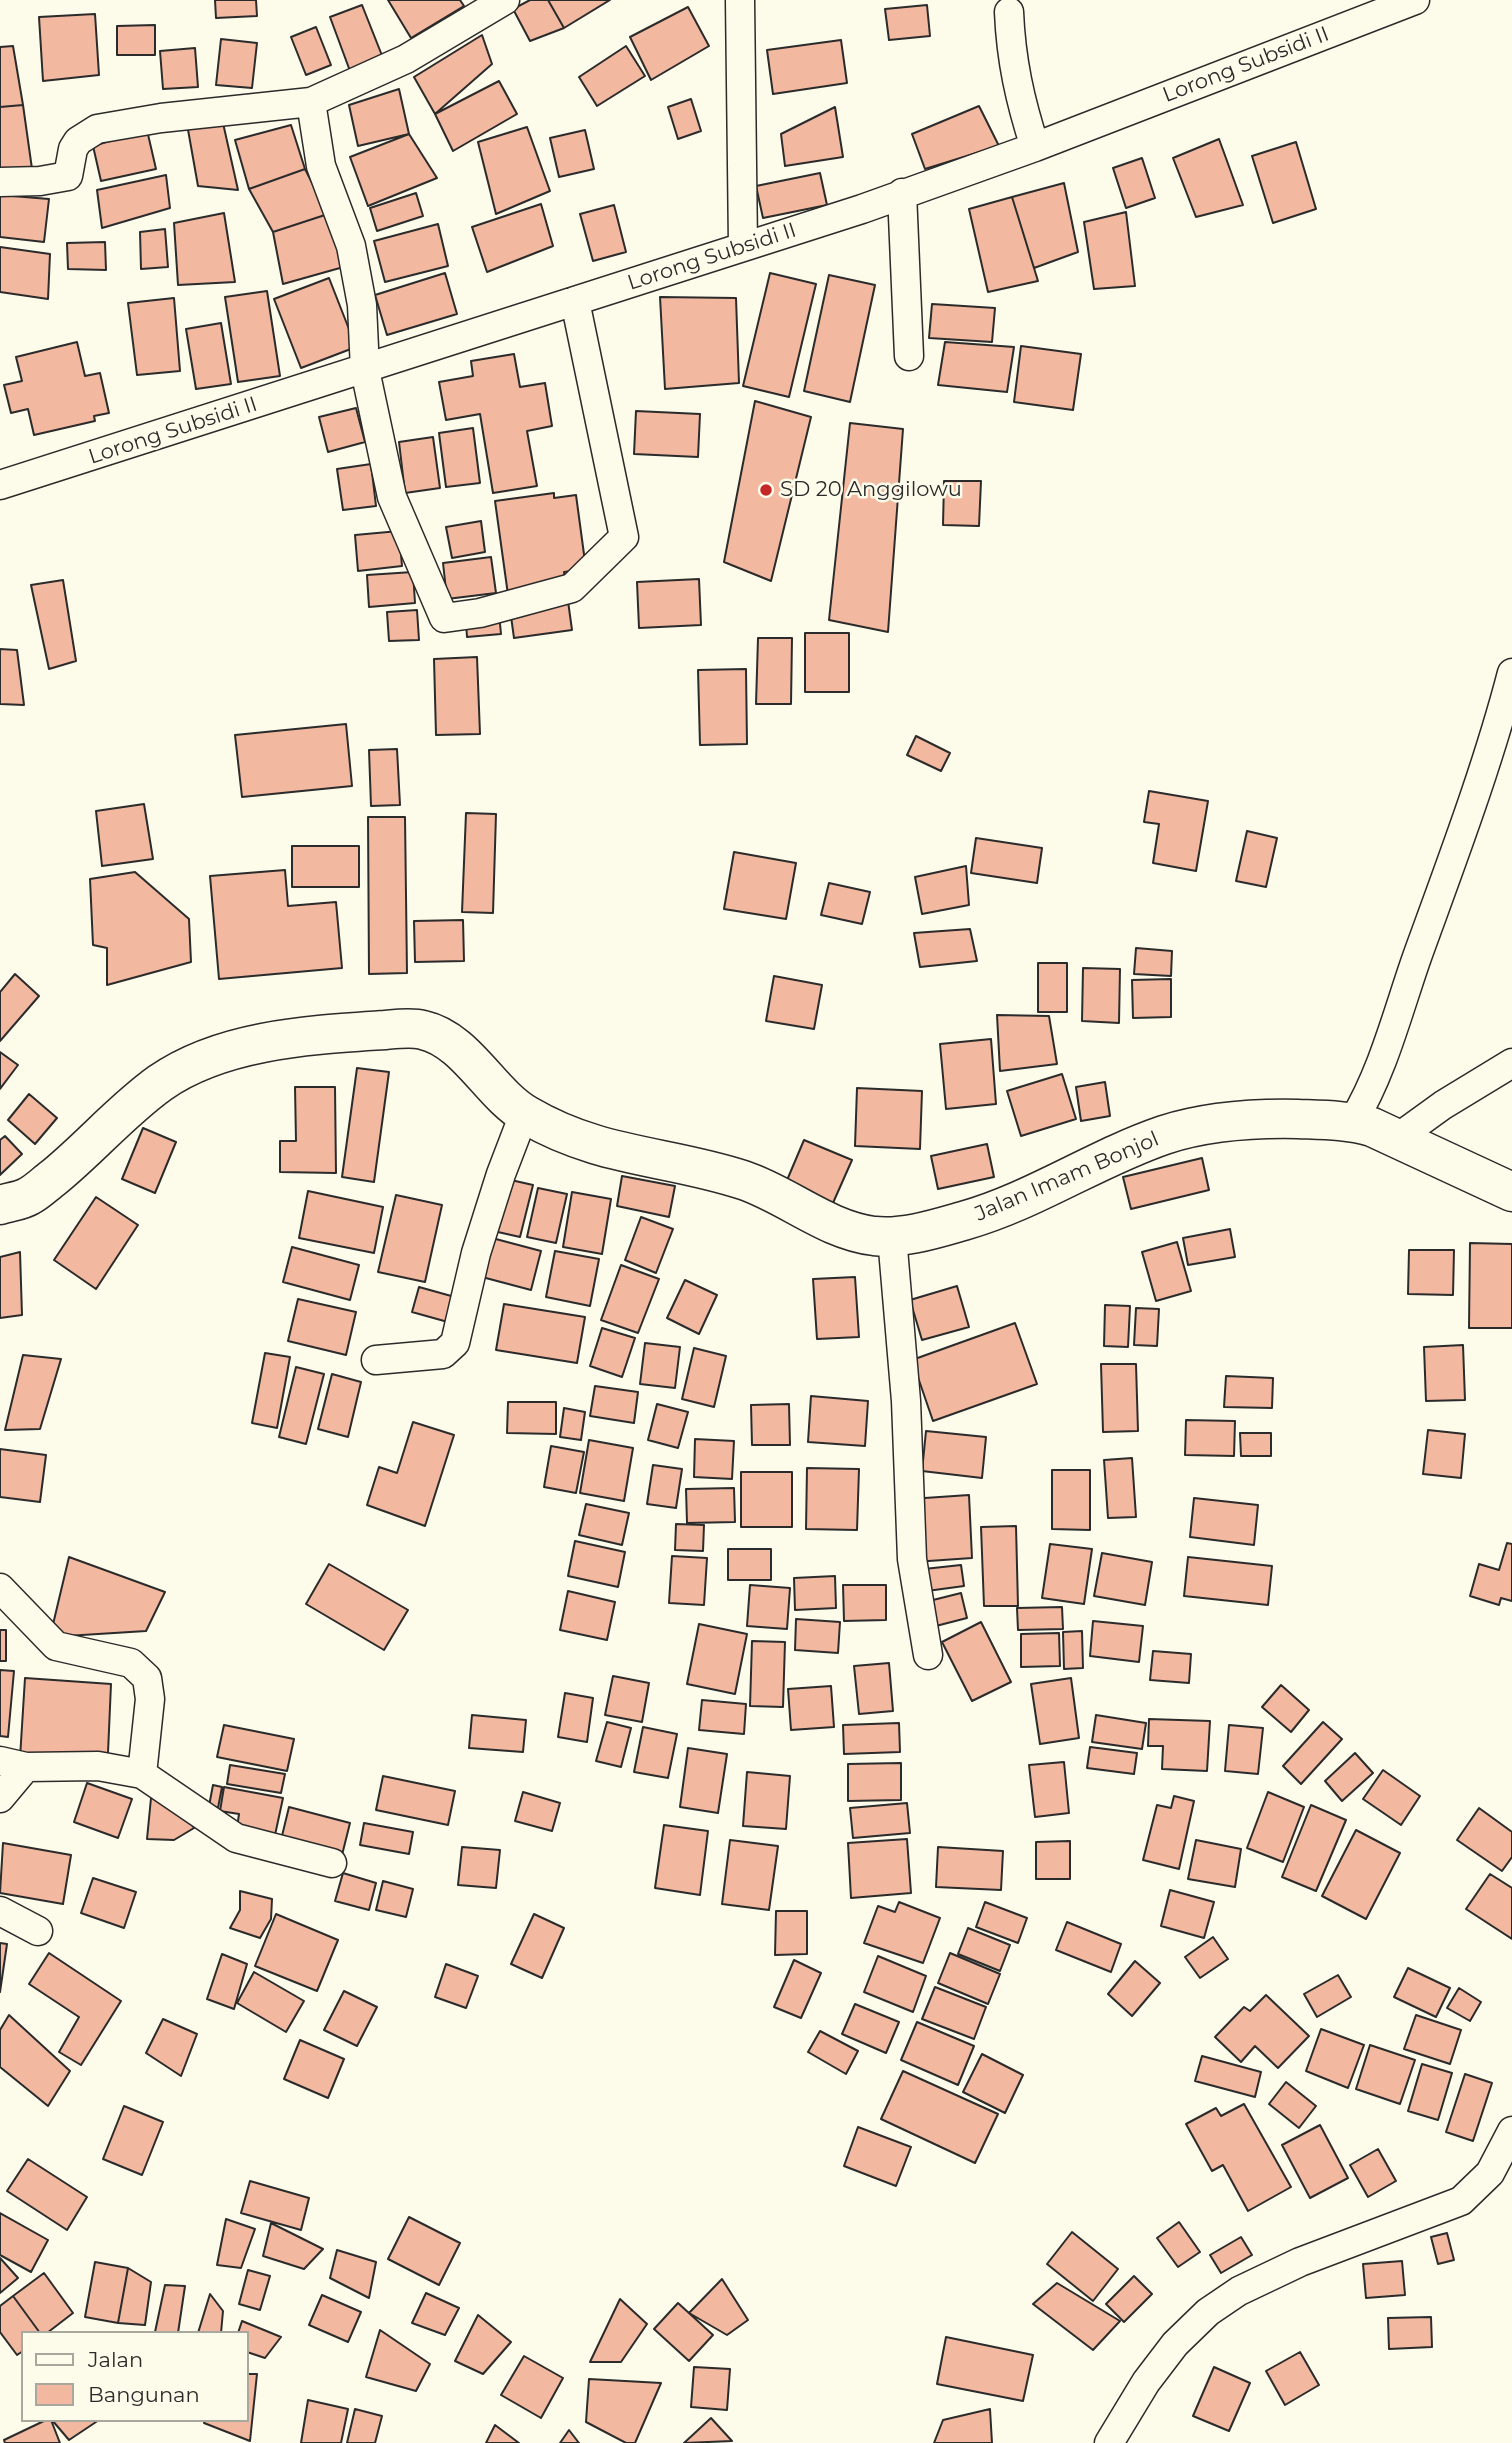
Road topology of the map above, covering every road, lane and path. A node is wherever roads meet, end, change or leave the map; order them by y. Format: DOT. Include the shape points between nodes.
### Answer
graph roads {
  1 [pos="505,0"];
  2 [pos="740,0"];
  3 [pos="1415,0"];
  4 [pos="1009,12"];
  5 [pos="311,102"];
  6 [pos="1035,147"];
  7 [pos="0,182"];
  8 [pos="902,193"];
  9 [pos="743,246"];
  10 [pos="576,301"];
  11 [pos="909,356"];
  12 [pos="365,370"];
  13 [pos="0,485"];
  14 [pos="1512,673"];
  15 [pos="1504,736"];
  16 [pos="1512,1063"];
  17 [pos="524,1114"];
  18 [pos="1353,1121"];
  19 [pos="1396,1139"];
  20 [pos="1512,1192"];
  21 [pos="0,1205"];
  22 [pos="892,1237"];
  23 [pos="376,1360"];
  24 [pos="0,1588"];
  25 [pos="928,1656"];
  26 [pos="13,1764"];
  27 [pos="142,1774"];
  28 [pos="0,1798"];
  29 [pos="332,1863"];
  30 [pos="0,1911"];
  31 [pos="38,1931"];
  32 [pos="1512,2131"];
  33 [pos="1118,2439"];
  1 -- 5 [label="street" via="406,59"];
  2 -- 9 [label="street"];
  3 -- 6 [label="street, Lorong Subsidi II"];
  4 -- 6 [label="street" via="1018,97"];
  5 -- 7 [label="street" via="97,129 73,149 68,176"];
  5 -- 12 [label="street" via="321,166 351,246 362,305"];
  6 -- 8 [label="street, Lorong Subsidi II"];
  8 -- 9 [label="street, Lorong Subsidi II"];
  8 -- 11 [label="street"];
  9 -- 10 [label="street, Lorong Subsidi II"];
  10 -- 12 [label="street, Lorong Subsidi II"];
  10 -- 12 [label="street" via="624,537 572,588 444,618 392,497"];
  12 -- 13 [label="street, Lorong Subsidi II"];
  14 -- 15 [label="street"];
  15 -- 18 [label="street"];
  16 -- 19 [label="street"];
  17 -- 21 [label="main road, Jalan Imam Bonjol" via="459,1051 423,1030 388,1029 268,1043 216,1055 183,1069 131,1106 75,1161 29,1197"];
  17 -- 22 [label="main road, Jalan Imam Bonjol" via="617,1153 744,1181 832,1224"];
  17 -- 23 [label="street" via="476,1253 455,1343 443,1354"];
  18 -- 19 [label="main road, Jalan Imam Bonjol"];
  18 -- 22 [label="main road, Jalan Imam Bonjol" via="1256,1118 1165,1135 1001,1210"];
  19 -- 20 [label="main road, Jalan Imam Bonjol"];
  22 -- 25 [label="street" via="906,1401 909,1524"];
  24 -- 27 [label="street" via="56,1646 131,1663 147,1678 150,1699"];
  26 -- 27 [label="street" via="98,1766"];
  26 -- 28 [label="street"];
  27 -- 29 [label="street" via="236,1838"];
  30 -- 31 [label="street"];
  32 -- 33 [label="street" via="1490,2174 1461,2201 1300,2262 1239,2291 1208,2312 1153,2373"];
}
